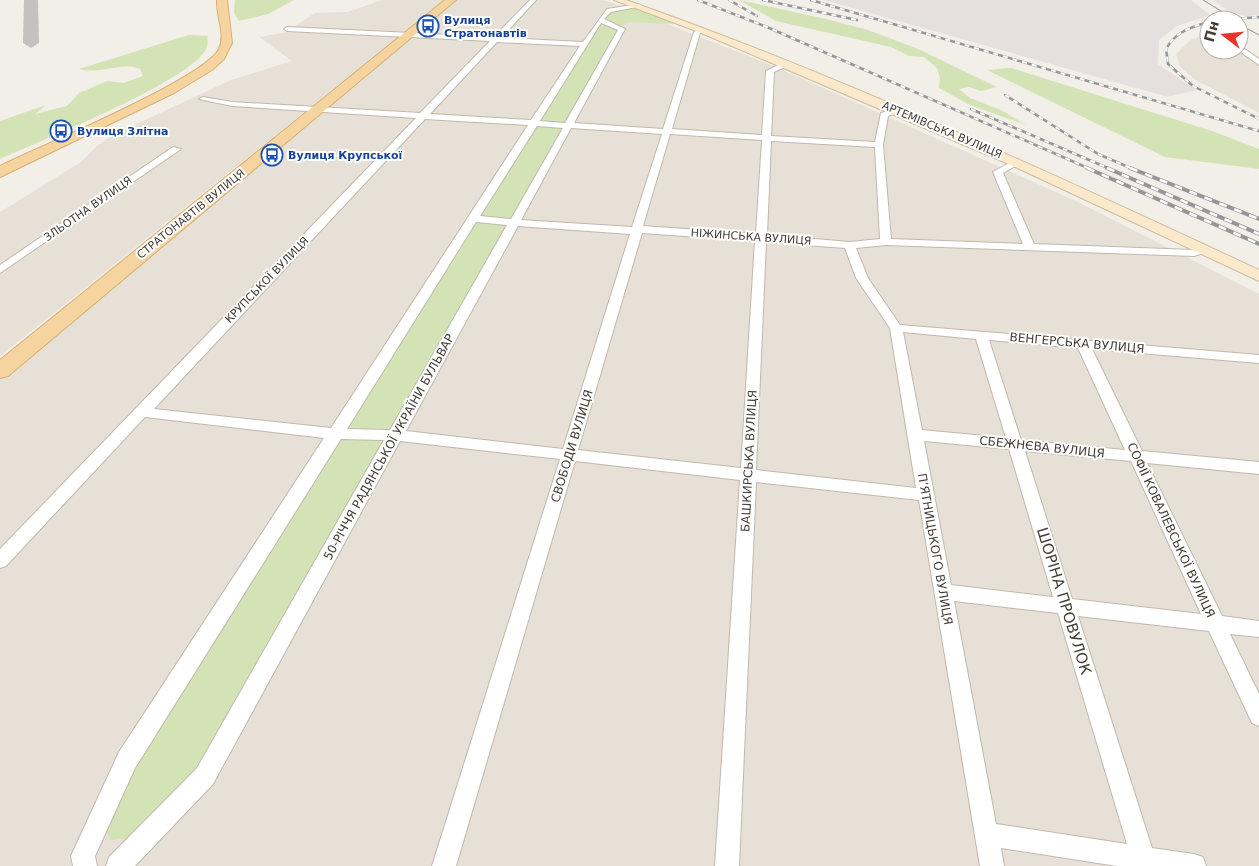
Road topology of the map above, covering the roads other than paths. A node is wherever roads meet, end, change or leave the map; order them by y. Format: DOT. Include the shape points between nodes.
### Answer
graph roads {
  1 [pos="212,0"];
  2 [pos="222,0"];
  3 [pos="451,0"];
  4 [pos="533,0"];
  5 [pos="618,0"];
  6 [pos="639,6"];
  7 [pos="600,20"];
  8 [pos="217,22"];
  9 [pos="287,29"];
  10 [pos="702,30"];
  11 [pos="408,35"];
  12 [pos="496,40"];
  13 [pos="585,44"];
  14 [pos="1249,55"];
  15 [pos="1259,63"];
  16 [pos="784,64"];
  17 [pos="203,99"];
  18 [pos="318,110"];
  19 [pos="896,110"];
  20 [pos="423,116"];
  21 [pos="535,123"];
  22 [pos="569,125"];
  23 [pos="668,131"];
  24 [pos="767,137"];
  25 [pos="879,145"];
  26 [pos="176,149"];
  27 [pos="1016,162"];
  28 [pos="0,164"];
  29 [pos="0,172"];
  30 [pos="473,219"];
  31 [pos="514,222"];
  32 [pos="637,229"];
  33 [pos="762,238"];
  34 [pos="886,242"];
  35 [pos="850,244"];
  36 [pos="1030,248"];
  37 [pos="1204,250"];
  38 [pos="0,270"];
  39 [pos="1259,276"];
  40 [pos="896,328"];
  41 [pos="981,335"];
  42 [pos="1083,344"];
  43 [pos="1259,358"];
  44 [pos="0,371"];
  45 [pos="142,412"];
  46 [pos="335,434"];
  47 [pos="395,435"];
  48 [pos="915,435"];
  49 [pos="1015,444"];
  50 [pos="570,454"];
  51 [pos="1136,456"];
  52 [pos="1259,468"];
  53 [pos="748,475"];
  54 [pos="926,495"];
  55 [pos="0,561"];
  56 [pos="943,592"];
  57 [pos="1065,606"];
  58 [pos="1216,624"];
  59 [pos="1259,629"];
  60 [pos="1259,716"];
  61 [pos="986,834"];
  62 [pos="1145,862"];
  63 [pos="85,866"];
  64 [pos="118,866"];
  65 [pos="444,866"];
  66 [pos="727,866"];
  67 [pos="992,866"];
  68 [pos="1194,866"];
  1 -- 8 [label="main road"];
  2 -- 8 [label="main road"];
  3 -- 11 [label="main road, СТРАТОНАВТІВ ВУЛИЦЯ"];
  4 -- 12 [label="street, КРУПСЬКОЇ ВУЛИЦЯ"];
  5 -- 6 [label="main road, АРТЕМІВСЬКА ВУЛИЦЯ"];
  6 -- 7 [label="street" via="608,10"];
  6 -- 10 [label="main road, АРТЕМІВСЬКА ВУЛИЦЯ"];
  7 -- 13 [label="street"];
  7 -- 22 [label="street, 50-РІЧЧЯ РАДЯНСЬКОЇ УКРАЇНИ БУЛЬВАР" via="622,29"];
  8 -- 28 [label="main road" via="214,49 200,64 178,78"];
  8 -- 29 [label="main road" via="228,37 225,49 194,77"];
  9 -- 11 [label="street"];
  10 -- 16 [label="main road, АРТЕМІВСЬКА ВУЛИЦЯ"];
  10 -- 23 [label="street, СВОБОДИ ВУЛИЦЯ" via="696,32"];
  11 -- 12 [label="street"];
  11 -- 18 [label="main road, СТРАТОНАВТІВ ВУЛИЦЯ"];
  12 -- 13 [label="street"];
  12 -- 20 [label="street, КРУПСЬКОЇ ВУЛИЦЯ"];
  13 -- 21 [label="street"];
  14 -- 15 [label="street"];
  16 -- 19 [label="main road, АРТЕМІВСЬКА ВУЛИЦЯ"];
  16 -- 24 [label="street, БАШКИРСЬКА ВУЛИЦЯ" via="770,71"];
  17 -- 18 [label="street"];
  18 -- 20 [label="street"];
  18 -- 44 [label="main road, СТРАТОНАВТІВ ВУЛИЦЯ"];
  19 -- 25 [label="street" via="884,115"];
  19 -- 27 [label="main road, АРТЕМІВСЬКА ВУЛИЦЯ"];
  20 -- 21 [label="street"];
  20 -- 45 [label="street, КРУПСЬКОЇ ВУЛИЦЯ"];
  21 -- 22 [label="street"];
  21 -- 30 [label="street"];
  22 -- 23 [label="street"];
  22 -- 31 [label="street, 50-РІЧЧЯ РАДЯНСЬКОЇ УКРАЇНИ БУЛЬВАР"];
  23 -- 24 [label="street"];
  23 -- 32 [label="street, СВОБОДИ ВУЛИЦЯ"];
  24 -- 25 [label="street"];
  24 -- 33 [label="street, БАШКИРСЬКА ВУЛИЦЯ"];
  25 -- 34 [label="street"];
  26 -- 38 [label="street, ЗЛЬОТНА ВУЛИЦЯ"];
  27 -- 36 [label="street" via="998,172"];
  27 -- 37 [label="main road, АРТЕМІВСЬКА ВУЛИЦЯ"];
  30 -- 31 [label="street, НІЖИНСЬКА ВУЛИЦЯ"];
  30 -- 46 [label="street"];
  31 -- 32 [label="street, НІЖИНСЬКА ВУЛИЦЯ" via="628,231"];
  31 -- 47 [label="street, 50-РІЧЧЯ РАДЯНСЬКОЇ УКРАЇНИ БУЛЬВАР"];
  32 -- 33 [label="street, НІЖИНСЬКА ВУЛИЦЯ"];
  32 -- 50 [label="street, СВОБОДИ ВУЛИЦЯ"];
  33 -- 35 [label="street, НІЖИНСЬКА ВУЛИЦЯ"];
  33 -- 53 [label="street, БАШКИРСЬКА ВУЛИЦЯ"];
  34 -- 35 [label="street, НІЖИНСЬКА ВУЛИЦЯ"];
  34 -- 36 [label="street, НІЖИНСЬКА ВУЛИЦЯ"];
  35 -- 40 [label="street, П’ЯТНИЦЬКОГО ВУЛИЦЯ" via="852,260 862,280"];
  36 -- 37 [label="street, НІЖИНСЬКА ВУЛИЦЯ" via="1194,253"];
  37 -- 39 [label="main road, АРТЕМІВСЬКА ВУЛИЦЯ"];
  40 -- 41 [label="street, ВЕНГЕРСЬКА ВУЛИЦЯ"];
  40 -- 48 [label="street, П’ЯТНИЦЬКОГО ВУЛИЦЯ"];
  41 -- 42 [label="street, ВЕНГЕРСЬКА ВУЛИЦЯ"];
  41 -- 49 [label="street, ШОРІНА ПРОВУЛОК"];
  42 -- 43 [label="street, ВЕНГЕРСЬКА ВУЛИЦЯ"];
  42 -- 51 [label="street, СОФІЇ КОВАЛЕВСЬКОЇ ВУЛИЦЯ"];
  45 -- 46 [label="street"];
  45 -- 55 [label="street, КРУПСЬКОЇ ВУЛИЦЯ"];
  46 -- 47 [label="street"];
  46 -- 63 [label="street" via="127,760 83,856"];
  47 -- 50 [label="street"];
  47 -- 64 [label="street, 50-РІЧЧЯ РАДЯНСЬКОЇ УКРАЇНИ БУЛЬВАР" via="205,776"];
  48 -- 49 [label="street, СБЕЖНЄВА ВУЛИЦЯ"];
  48 -- 54 [label="street, П’ЯТНИЦЬКОГО ВУЛИЦЯ"];
  49 -- 51 [label="street, СБЕЖНЄВА ВУЛИЦЯ"];
  49 -- 57 [label="street, ШОРІНА ПРОВУЛОК"];
  50 -- 53 [label="street"];
  50 -- 65 [label="street, СВОБОДИ ВУЛИЦЯ"];
  51 -- 52 [label="street, СБЕЖНЄВА ВУЛИЦЯ"];
  51 -- 58 [label="street, СОФІЇ КОВАЛЕВСЬКОЇ ВУЛИЦЯ"];
  53 -- 54 [label="street"];
  53 -- 66 [label="street, БАШКИРСЬКА ВУЛИЦЯ"];
  54 -- 56 [label="street, П’ЯТНИЦЬКОГО ВУЛИЦЯ"];
  56 -- 57 [label="street"];
  56 -- 61 [label="street, П’ЯТНИЦЬКОГО ВУЛИЦЯ"];
  57 -- 58 [label="street"];
  57 -- 62 [label="street, ШОРІНА ПРОВУЛОК"];
  58 -- 59 [label="street"];
  58 -- 60 [label="street, СОФІЇ КОВАЛЕВСЬКОЇ ВУЛИЦЯ"];
  61 -- 62 [label="street"];
  61 -- 67 [label="street, П’ЯТНИЦЬКОГО ВУЛИЦЯ"];
  62 -- 68 [label="street"];
}
